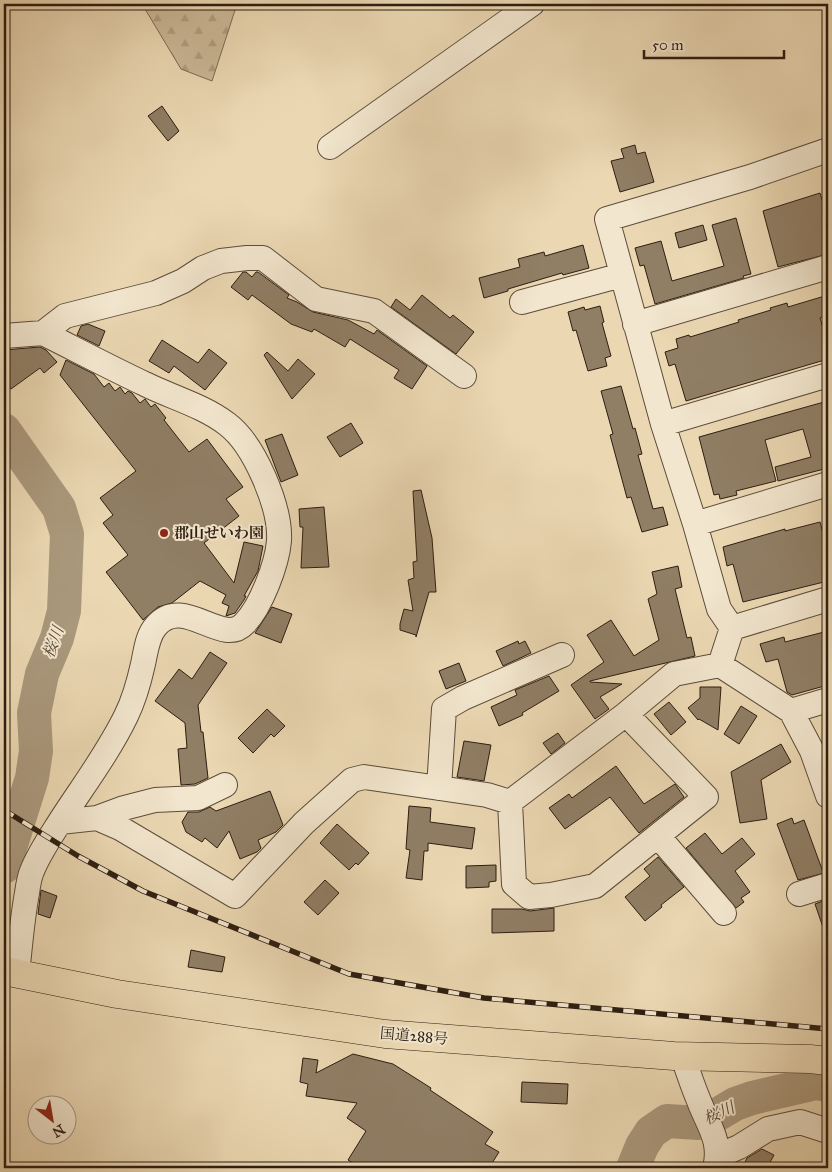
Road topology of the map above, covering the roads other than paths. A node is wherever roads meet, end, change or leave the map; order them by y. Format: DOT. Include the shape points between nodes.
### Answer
graph roads {
  1 [pos="532,4"];
  2 [pos="330,147"];
  3 [pos="828,150"];
  4 [pos="828,267"];
  5 [pos="622,274"];
  6 [pos="522,302"];
  7 [pos="635,324"];
  8 [pos="44,333"];
  9 [pos="4,336"];
  10 [pos="828,375"];
  11 [pos="464,376"];
  12 [pos="662,424"];
  13 [pos="828,484"];
  14 [pos="695,524"];
  15 [pos="828,599"];
  16 [pos="732,628"];
  17 [pos="562,655"];
  18 [pos="720,665"];
  19 [pos="828,700"];
  20 [pos="790,711"];
  21 [pos="626,714"];
  22 [pos="225,785"];
  23 [pos="439,788"];
  24 [pos="828,796"];
  25 [pos="510,802"];
  26 [pos="96,818"];
  27 [pos="60,822"];
  28 [pos="658,836"];
  29 [pos="828,885"];
  30 [pos="799,894"];
  31 [pos="724,913"];
  32 [pos="12,973"];
  33 [pos="683,1057"];
  34 [pos="828,1061"];
  35 [pos="828,1131"];
  36 [pos="716,1155"];
  1 -- 2 [label="street"];
  3 -- 5 [label="street" via="607,220"];
  4 -- 7 [label="street"];
  5 -- 6 [label="street"];
  5 -- 7 [label="street"];
  7 -- 12 [label="street"];
  8 -- 9 [label="street"];
  8 -- 11 [label="street" via="65,316 156,293 221,261 263,258 316,299 374,311"];
  8 -- 27 [label="street" via="226,423 247,444 261,473 272,500 279,540 265,588 239,628 226,630 181,616 167,618 156,626 125,717"];
  10 -- 12 [label="street"];
  12 -- 14 [label="street"];
  13 -- 14 [label="street"];
  14 -- 16 [label="street" via="719,609"];
  15 -- 16 [label="street"];
  16 -- 18 [label="street"];
  17 -- 23 [label="street" via="444,709"];
  18 -- 20 [label="street"];
  18 -- 21 [label="street" via="674,674"];
  19 -- 20 [label="street"];
  20 -- 24 [label="street" via="812,751"];
  21 -- 25 [label="street"];
  21 -- 28 [label="street" via="706,797"];
  22 -- 26 [label="street" via="198,798 155,800"];
  23 -- 25 [label="street"];
  23 -- 26 [label="street" via="364,777 352,780 304,823 235,896 120,828"];
  25 -- 28 [label="street" via="514,884 529,897 595,886"];
  26 -- 27 [label="street"];
  27 -- 32 [label="street" via="31,872"];
  28 -- 31 [label="street"];
  29 -- 30 [label="street"];
  32 -- 33 [label="highway, 国道288号" via="117,994 385,1034"];
  33 -- 34 [label="highway, 国道288号"];
  33 -- 36 [label="street"];
  35 -- 36 [label="street" via="800,1122 768,1130 739,1147"];
}
